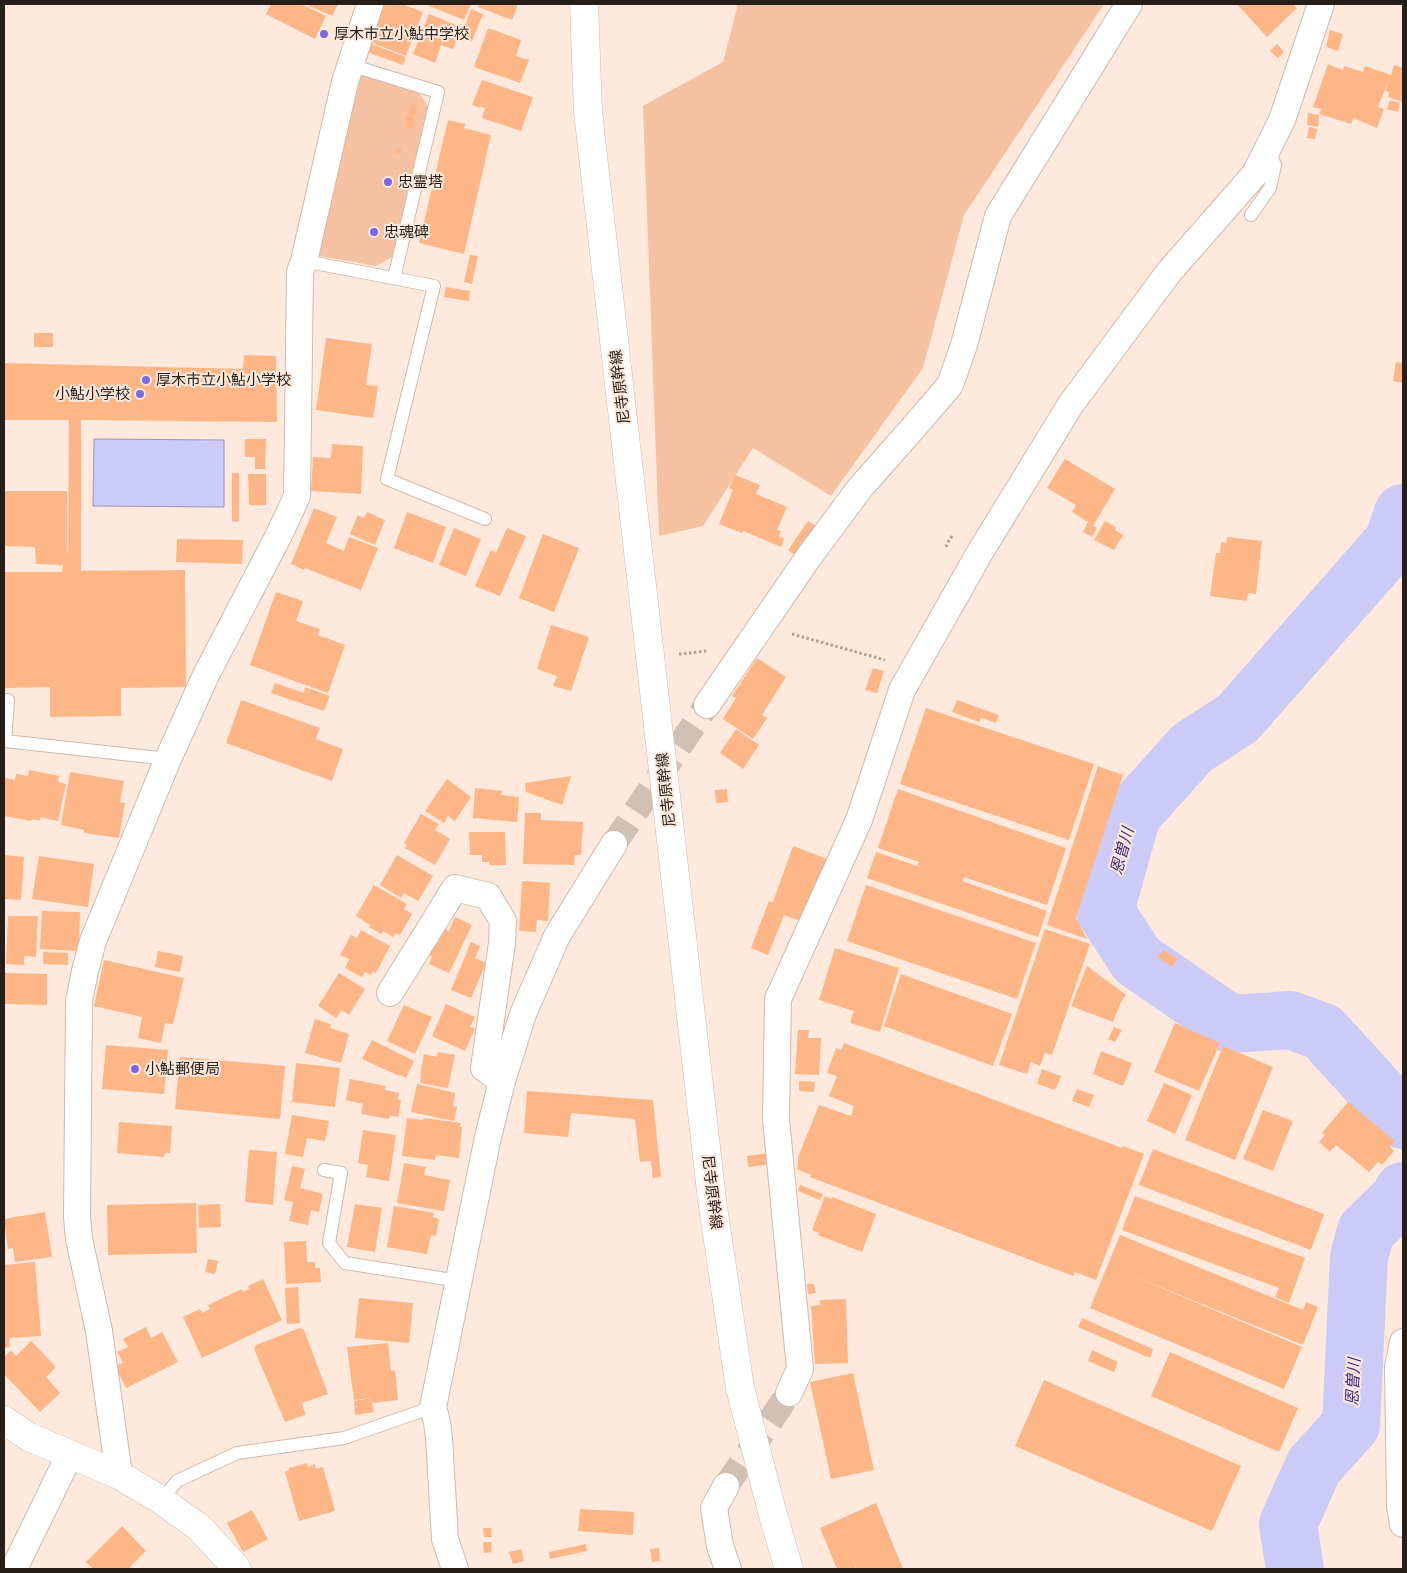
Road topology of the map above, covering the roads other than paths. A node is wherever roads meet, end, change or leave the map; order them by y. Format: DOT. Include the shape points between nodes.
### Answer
graph roads {
  1 [pos="370,4"];
  2 [pos="584,4"];
  3 [pos="1129,4"];
  4 [pos="1321,4"];
  5 [pos="350,65"];
  6 [pos="1267,149"];
  7 [pos="1251,215"];
  8 [pos="304,261"];
  9 [pos="394,278"];
  10 [pos="485,519"];
  11 [pos="4,700"];
  12 [pos="707,705"];
  13 [pos="168,759"];
  14 [pos="614,844"];
  15 [pos="406,982"];
  16 [pos="502,1080"];
  17 [pos="324,1170"];
  18 [pos="459,1280"];
  19 [pos="1403,1342"];
  20 [pos="789,1394"];
  21 [pos="432,1406"];
  22 [pos="4,1420"];
  23 [pos="70,1454"];
  24 [pos="119,1475"];
  25 [pos="726,1486"];
  26 [pos="161,1500"];
  27 [pos="1403,1524"];
  28 [pos="14,1569"];
  29 [pos="236,1569"];
  30 [pos="455,1569"];
  31 [pos="728,1569"];
  32 [pos="789,1569"];
  1 -- 5 [label="street"];
  2 -- 32 [label="street, 尼寺原幹線" via="588,112 712,1200 740,1388"];
  3 -- 12 [label="street" via="998,216 964,345 950,385 860,488"];
  4 -- 6 [label="street" via="1282,120"];
  5 -- 8 [label="street"];
  5 -- 9 [label="lane" via="444,94"];
  6 -- 7 [label="lane" via="1275,164 1270,188"];
  6 -- 20 [label="street" via="1254,174 1169,272 1071,404 979,554 902,690 859,820 778,999 776,1119 800,1369"];
  8 -- 9 [label="lane"];
  8 -- 13 [label="street" via="300,272 297,496 206,675"];
  9 -- 10 [label="lane" via="434,286 387,479"];
  11 -- 13 [label="lane" via="8,700 5,742"];
  13 -- 24 [label="street" via="93,941 78,1001 77,1217 99,1330"];
  14 -- 16 [label="street" via="557,936 523,1014"];
  15 -- 16 [label="street" via="455,888 488,896 503,921 503,928 484,1068"];
  16 -- 18 [label="street"];
  17 -- 18 [label="lane" via="342,1168 329,1244 345,1263"];
  18 -- 21 [label="street"];
  19 -- 27 [label="street" via="1398,1368"];
  21 -- 26 [label="lane" via="344,1438 236,1453 177,1481"];
  21 -- 30 [label="street" via="439,1438 445,1539"];
  22 -- 23 [label="street" via="29,1437"];
  23 -- 24 [label="street"];
  23 -- 28 [label="street"];
  24 -- 26 [label="street"];
  25 -- 31 [label="street" via="714,1508 720,1546"];
  26 -- 29 [label="street" via="200,1528"];
}
